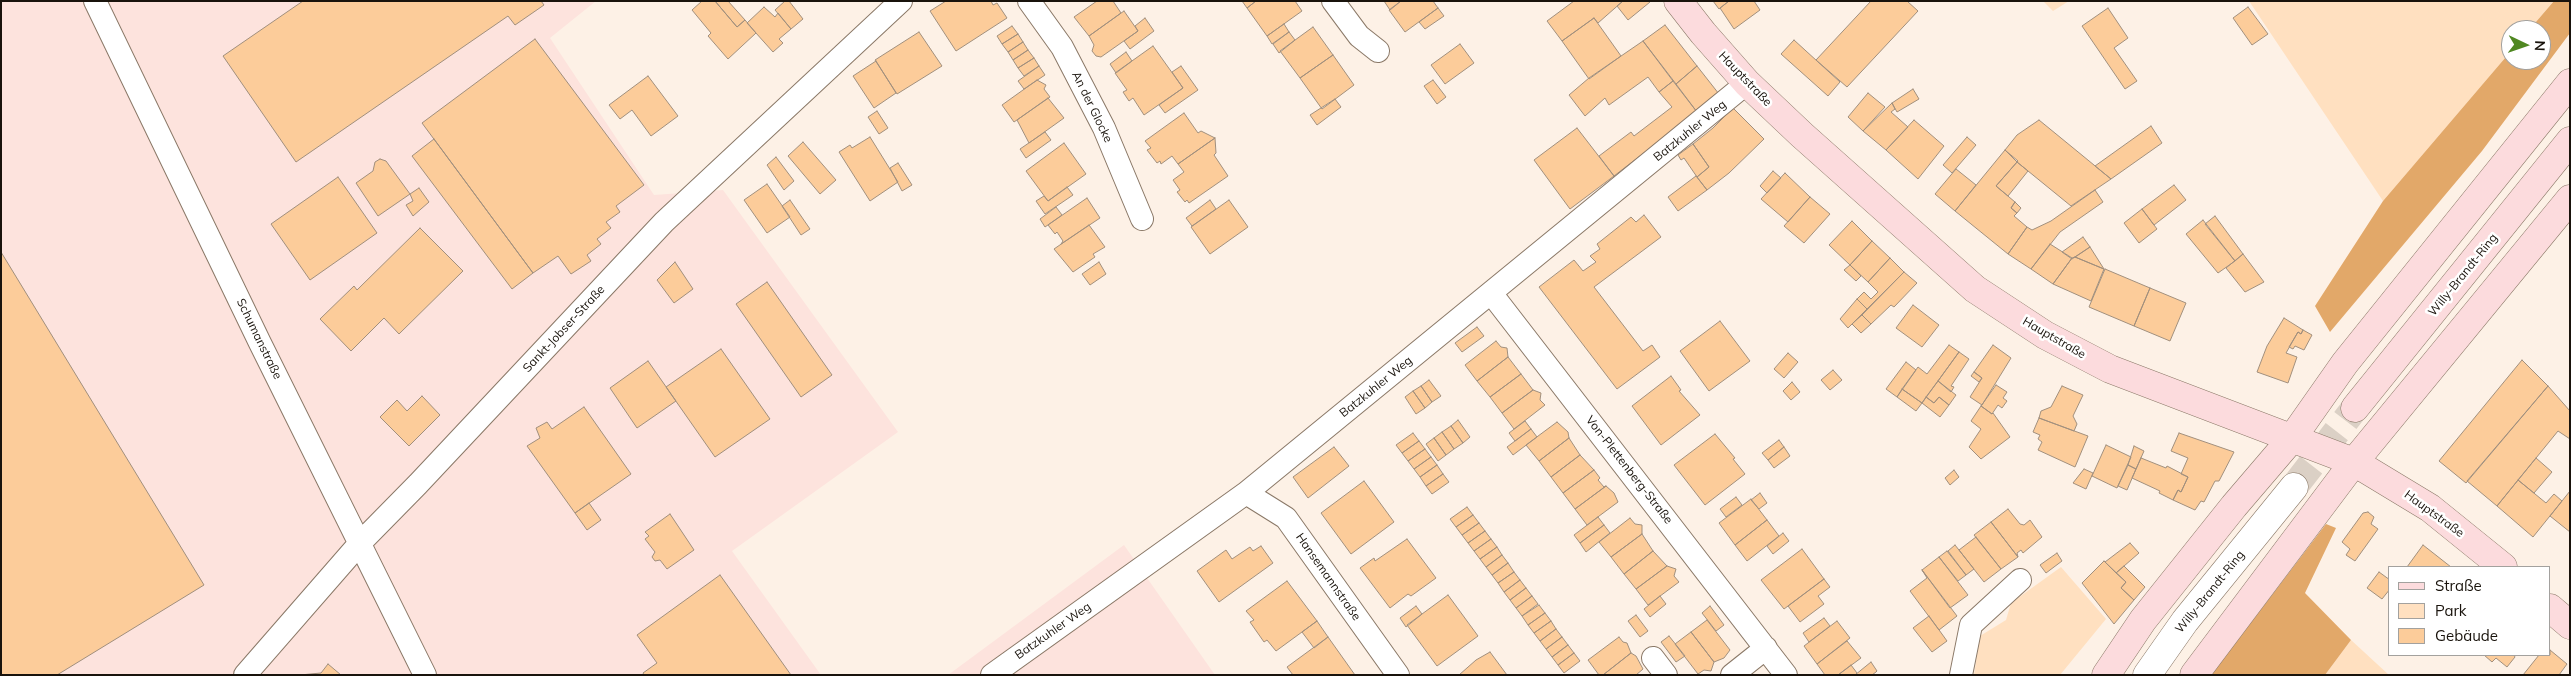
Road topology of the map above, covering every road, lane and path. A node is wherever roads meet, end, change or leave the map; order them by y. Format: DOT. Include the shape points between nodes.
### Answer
graph roads {
  1 [pos="96,1"];
  2 [pos="901,1"];
  3 [pos="1029,1"];
  4 [pos="1332,1"];
  5 [pos="1678,1"];
  6 [pos="1378,51"];
  7 [pos="1747,83"];
  8 [pos="2570,83"];
  9 [pos="2570,141"];
  10 [pos="2570,199"];
  11 [pos="1142,219"];
  12 [pos="1492,292"];
  13 [pos="2355,408"];
  14 [pos="2293,437"];
  15 [pos="2354,462"];
  16 [pos="2294,487"];
  17 [pos="1246,493"];
  18 [pos="360,543"];
  19 [pos="2502,566"];
  20 [pos="2020,580"];
  21 [pos="2551,609"];
  22 [pos="2570,625"];
  23 [pos="1766,648"];
  24 [pos="245,675"];
  25 [pos="425,675"];
  26 [pos="992,675"];
  27 [pos="1398,675"];
  28 [pos="1732,675"];
  29 [pos="1786,675"];
  30 [pos="1961,675"];
  31 [pos="2106,675"];
  32 [pos="2147,675"];
  33 [pos="2194,675"];
  1 -- 18 [label="street, Schumanstraße"];
  2 -- 18 [label="street, Sankt-Jobser-Straße" via="664,222"];
  3 -- 11 [label="street, An der Glocke" via="1062,47 1104,128"];
  4 -- 6 [label="street" via="1359,36"];
  5 -- 7 [label="main road, Hauptstraße"];
  7 -- 12 [label="street, Batzkuhler Weg"];
  7 -- 14 [label="main road, Hauptstraße" via="1975,289 2045,335 2110,368"];
  8 -- 14 [label="main road" via="2345,363"];
  9 -- 13 [label="main road, Willy-Brandt-Ring"];
  10 -- 15 [label="main road"];
  12 -- 17 [label="street, Batzkuhler Weg"];
  12 -- 23 [label="street, Von-Plettenberg-Straße"];
  14 -- 15 [label="main road, Hauptstraße"];
  14 -- 31 [label="main road" via="2155,605"];
  15 -- 19 [label="main road, Hauptstraße" via="2430,508"];
  15 -- 33 [label="main road"];
  16 -- 32 [label="street, Willy-Brandt-Ring" via="2185,621"];
  17 -- 26 [label="street, Batzkuhler Weg"];
  17 -- 27 [label="street, Hansemannstraße" via="1286,518"];
  18 -- 24 [label="street, Sankt-Jobser-Straße"];
  18 -- 25 [label="street, Schumanstraße"];
  20 -- 30 [label="street" via="1971,625"];
  21 -- 22 [label="main road"];
  23 -- 28 [label="street"];
  23 -- 29 [label="street, Von-Plettenberg-Straße"];
}
